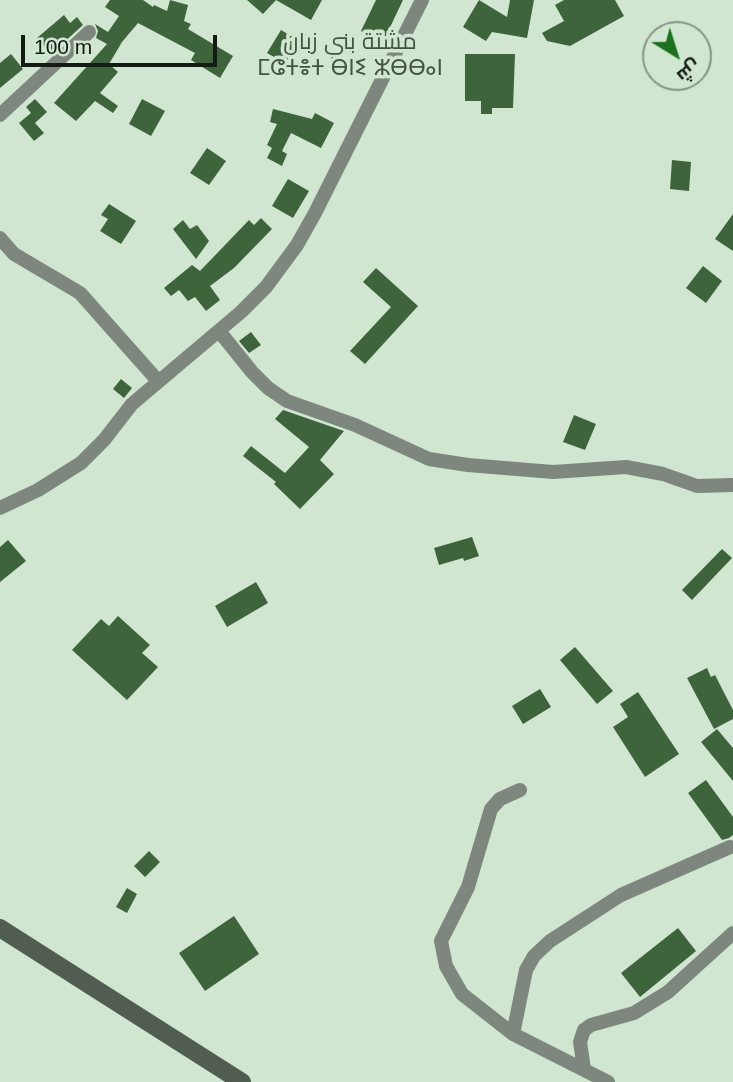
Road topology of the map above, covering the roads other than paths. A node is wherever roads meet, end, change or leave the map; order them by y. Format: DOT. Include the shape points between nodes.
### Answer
graph roads {
  1 [pos="422,0"];
  2 [pos="89,32"];
  3 [pos="0,114"];
  4 [pos="0,238"];
  5 [pos="219,331"];
  6 [pos="158,381"];
  7 [pos="733,485"];
  8 [pos="0,508"];
  9 [pos="520,790"];
  10 [pos="730,847"];
  11 [pos="0,928"];
  12 [pos="733,933"];
  13 [pos="513,1034"];
  14 [pos="584,1069"];
  15 [pos="242,1082"];
  16 [pos="608,1082"];
  1 -- 5 [label="street" via="296,245 266,287"];
  2 -- 3 [label="street"];
  4 -- 6 [label="street" via="14,254 86,298"];
  5 -- 6 [label="street"];
  5 -- 7 [label="street" via="268,388 288,401 429,459 553,472 626,467 697,486"];
  6 -- 8 [label="street" via="81,463"];
  9 -- 13 [label="street" via="491,809 468,887 442,942 446,966 462,994"];
  10 -- 13 [label="street" via="621,895 550,941 526,970"];
  11 -- 15 [label="main road"];
  12 -- 14 [label="street" via="668,992 634,1013 584,1030 580,1042"];
  13 -- 14 [label="street"];
  14 -- 16 [label="street"];
}
